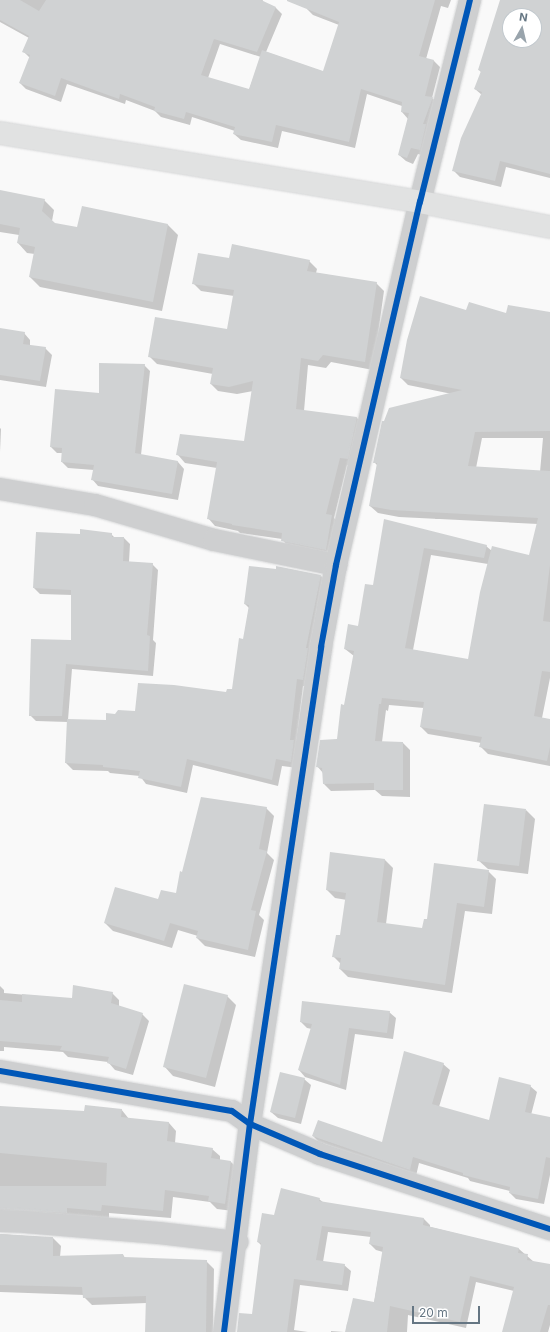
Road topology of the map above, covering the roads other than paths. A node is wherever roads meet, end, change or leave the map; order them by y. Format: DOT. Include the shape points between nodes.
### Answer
graph roads {
  1 [pos="470,0"];
  2 [pos="0,134"];
  3 [pos="420,202"];
  4 [pos="550,227"];
  5 [pos="0,489"];
  6 [pos="336,565"];
  7 [pos="0,1071"];
  8 [pos="250,1124"];
  9 [pos="0,1221"];
  10 [pos="550,1229"];
  11 [pos="237,1242"];
  12 [pos="224,1332"];
  1 -- 3 [label="street"];
  2 -- 3 [label="main road"];
  3 -- 4 [label="main road"];
  3 -- 6 [label="street"];
  5 -- 6 [label="street" via="95,505 214,540"];
  6 -- 8 [label="street" via="321,646"];
  7 -- 8 [label="street" via="232,1112"];
  8 -- 10 [label="street" via="320,1154"];
  8 -- 11 [label="street"];
  9 -- 11 [label="street" via="159,1233"];
  11 -- 12 [label="street"];
}
